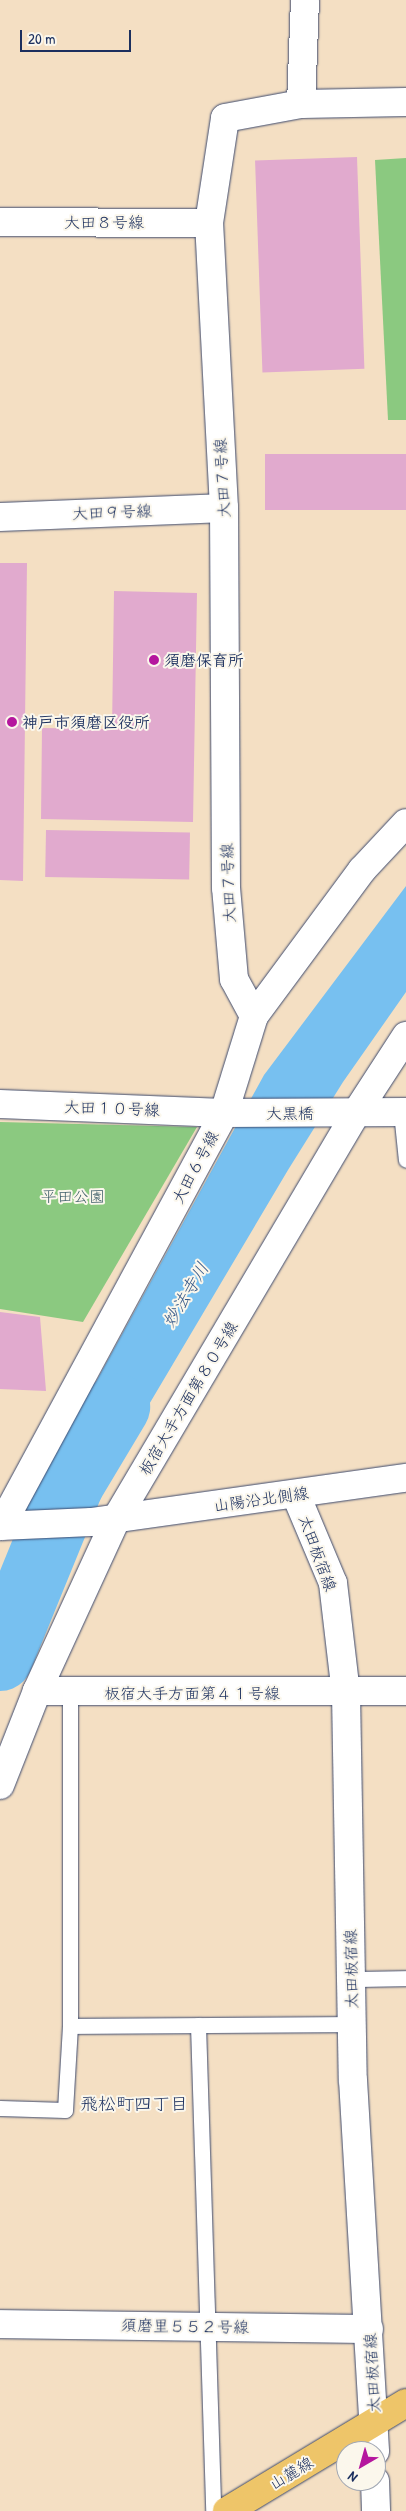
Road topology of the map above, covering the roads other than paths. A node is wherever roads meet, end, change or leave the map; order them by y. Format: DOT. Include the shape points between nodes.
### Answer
graph roads {
  1 [pos="305,0"];
  2 [pos="406,102"];
  3 [pos="301,104"];
  4 [pos="0,222"];
  5 [pos="209,223"];
  6 [pos="224,508"];
  7 [pos="0,516"];
  8 [pos="406,824"];
  9 [pos="254,1016"];
  10 [pos="406,1036"];
  11 [pos="0,1104"];
  12 [pos="224,1112"];
  13 [pos="356,1112"];
  14 [pos="404,1112"];
  15 [pos="406,1160"];
  16 [pos="406,1478"];
  17 [pos="296,1495"];
  18 [pos="104,1521"];
  19 [pos="1,1526"];
  20 [pos="37,1691"];
  21 [pos="406,1691"];
  22 [pos="70,1692"];
  23 [pos="346,1693"];
  24 [pos="0,1785"];
  25 [pos="406,1978"];
  26 [pos="351,1979"];
  27 [pos="352,2024"];
  28 [pos="198,2025"];
  29 [pos="70,2026"];
  30 [pos="0,2108"];
  31 [pos="0,2324"];
  32 [pos="206,2326"];
  33 [pos="369,2329"];
  34 [pos="406,2403"];
  35 [pos="374,2423"];
  36 [pos="375,2441"];
  37 [pos="375,2491"];
  38 [pos="213,2511"];
  39 [pos="228,2511"];
  40 [pos="376,2511"];
  1 -- 3 [label="street"];
  2 -- 3 [label="street, 大田７号線"];
  3 -- 5 [label="street, 大田７号線" via="225,118"];
  4 -- 5 [label="street, 大田８号線"];
  5 -- 6 [label="street, 大田７号線"];
  6 -- 7 [label="street, 大田９号線"];
  6 -- 9 [label="street, 大田７号線" via="226,888 234,979"];
  8 -- 9 [label="street, 大田６号線" via="362,870"];
  9 -- 12 [label="street, 大田６号線"];
  10 -- 13 [label="street, 板宿大手方面第８０号線"];
  11 -- 12 [label="street, 大田１０号線"];
  12 -- 13 [label="street, 大黒橋"];
  12 -- 19 [label="street, 大田６号線"];
  13 -- 14 [label="street, 大黒橋"];
  13 -- 18 [label="street, 板宿大手方面第８０号線"];
  14 -- 15 [label="lane"];
  16 -- 17 [label="street, 山陽沿北側線"];
  17 -- 18 [label="street, 山陽沿北側線"];
  17 -- 23 [label="street, 太田板宿線" via="333,1583"];
  18 -- 19 [label="street, 山陽沿北側線"];
  18 -- 20 [label="street, 板宿大手方面第８０号線"];
  20 -- 22 [label="street, 板宿大手方面第４１号線"];
  20 -- 24 [label="street, 板宿大手方面第８０号線"];
  21 -- 23 [label="street, 板宿大手方面第４１号線"];
  22 -- 23 [label="street, 板宿大手方面第４１号線"];
  22 -- 29 [label="lane"];
  23 -- 26 [label="street, 太田板宿線"];
  25 -- 26 [label="lane"];
  26 -- 27 [label="street, 太田板宿線"];
  27 -- 28 [label="lane"];
  27 -- 33 [label="street, 太田板宿線"];
  28 -- 29 [label="lane"];
  28 -- 32 [label="lane"];
  29 -- 30 [label="lane" via="65,2110"];
  31 -- 32 [label="street, 須磨里５５２号線"];
  32 -- 33 [label="street, 須磨里５５２号線"];
  32 -- 38 [label="lane"];
  33 -- 35 [label="street, 太田板宿線"];
  34 -- 35 [label="main road, 山麓線"];
  35 -- 36 [label="street, 太田板宿線"];
  35 -- 39 [label="main road, 山麓線"];
  37 -- 40 [label="street"];
}
